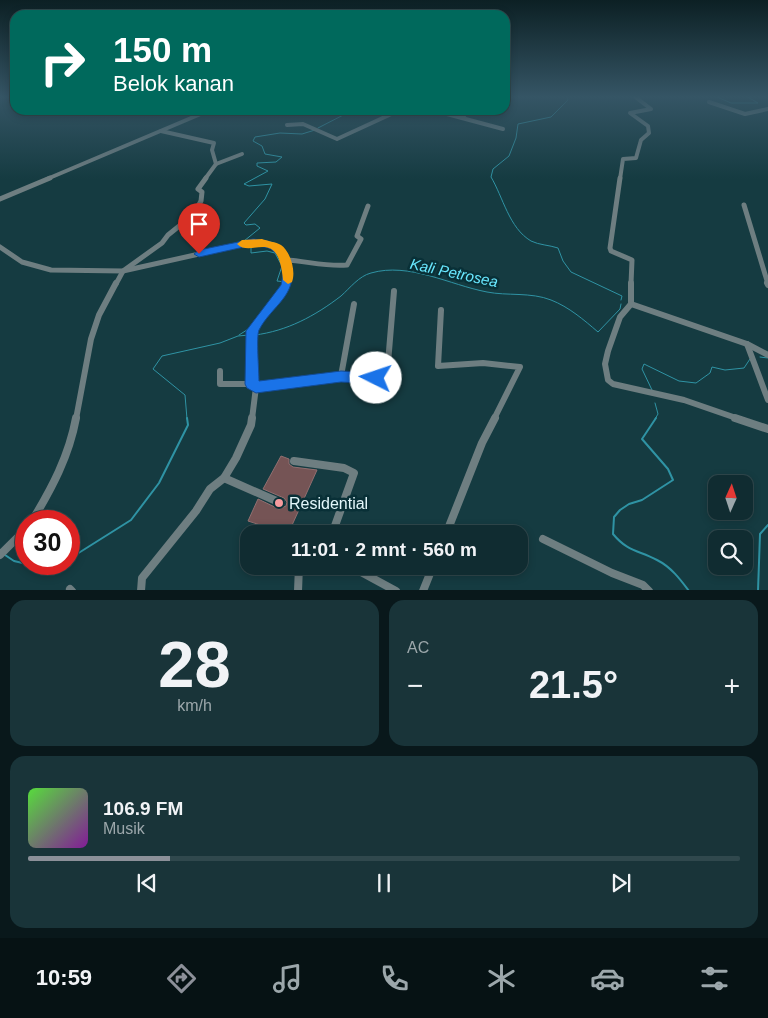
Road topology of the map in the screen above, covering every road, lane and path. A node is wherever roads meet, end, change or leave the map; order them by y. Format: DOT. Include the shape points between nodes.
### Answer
graph roads {
  1 [pos="178,124"];
  2 [pos="295,124"];
  3 [pos="299,124"];
  4 [pos="371,124"];
  5 [pos="483,124"];
  6 [pos="645,124"];
  7 [pos="287,125"];
  8 [pos="503,129"];
  9 [pos="160,131"];
  10 [pos="242,154"];
  11 [pos="216,164"];
  12 [pos="0,199"];
  13 [pos="744,205"];
  14 [pos="368,206"];
  15 [pos="0,247"];
  16 [pos="286,260"];
  17 [pos="123,271"];
  18 [pos="768,284"];
  19 [pos="394,291"];
  20 [pos="354,304"];
  21 [pos="630,304"];
  22 [pos="441,310"];
  23 [pos="747,344"];
  24 [pos="768,355"];
  25 [pos="220,370"];
  26 [pos="341,376"];
  27 [pos="254,385"];
  28 [pos="768,400"];
  29 [pos="768,429"];
  30 [pos="294,461"];
  31 [pos="224,478"];
  32 [pos="281,503"];
  33 [pos="39,510"];
  34 [pos="335,525"];
  35 [pos="450,525"];
  36 [pos="543,538"];
  37 [pos="15,542"];
  38 [pos="0,555"];
  39 [pos="299,575"];
  40 [pos="367,575"];
  41 [pos="429,575"];
  42 [pos="141,590"];
  43 [pos="298,590"];
  44 [pos="396,590"];
  45 [pos="423,590"];
  46 [pos="650,590"];
  1 -- 9 [label="street"];
  2 -- 7 [label="street"];
  3 -- 4 [label="street" via="337,139"];
  5 -- 8 [label="street"];
  6 -- 21 [label="street" via="649,133 639,143 636,158 623,160 610,248 632,260"];
  9 -- 11 [label="street" via="214,143 212,150"];
  9 -- 12 [label="street"];
  10 -- 11 [label="street"];
  11 -- 17 [label="street" via="199,185 201,201 193,215"];
  13 -- 18 [label="street"];
  14 -- 16 [label="street" via="357,236 361,239 347,265"];
  15 -- 17 [label="street" via="22,262 52,270"];
  16 -- 17 [label="street" via="272,245 248,243"];
  16 -- 27 [label="street" via="286,286 252,333"];
  17 -- 33 [label="street" via="96,322 74,430 56,481"];
  19 -- 26 [label="street" via="387,375 376,378"];
  20 -- 26 [label="street"];
  21 -- 23 [label="street"];
  21 -- 29 [label="street" via="620,317 604,364 610,382 698,405"];
  22 -- 35 [label="street" via="438,366 483,364 520,367 482,443"];
  23 -- 24 [label="street"];
  23 -- 28 [label="street"];
  25 -- 27 [label="street" via="220,384"];
  26 -- 27 [label="street"];
  27 -- 31 [label="street" via="251,425"];
  30 -- 34 [label="street" via="344,468 354,473"];
  31 -- 32 [label="street"];
  31 -- 42 [label="street" via="210,489 142,578"];
  36 -- 46 [label="street"];
  37 -- 38 [label="street"];
  39 -- 43 [label="street"];
  40 -- 44 [label="street"];
  41 -- 45 [label="street"];
}
